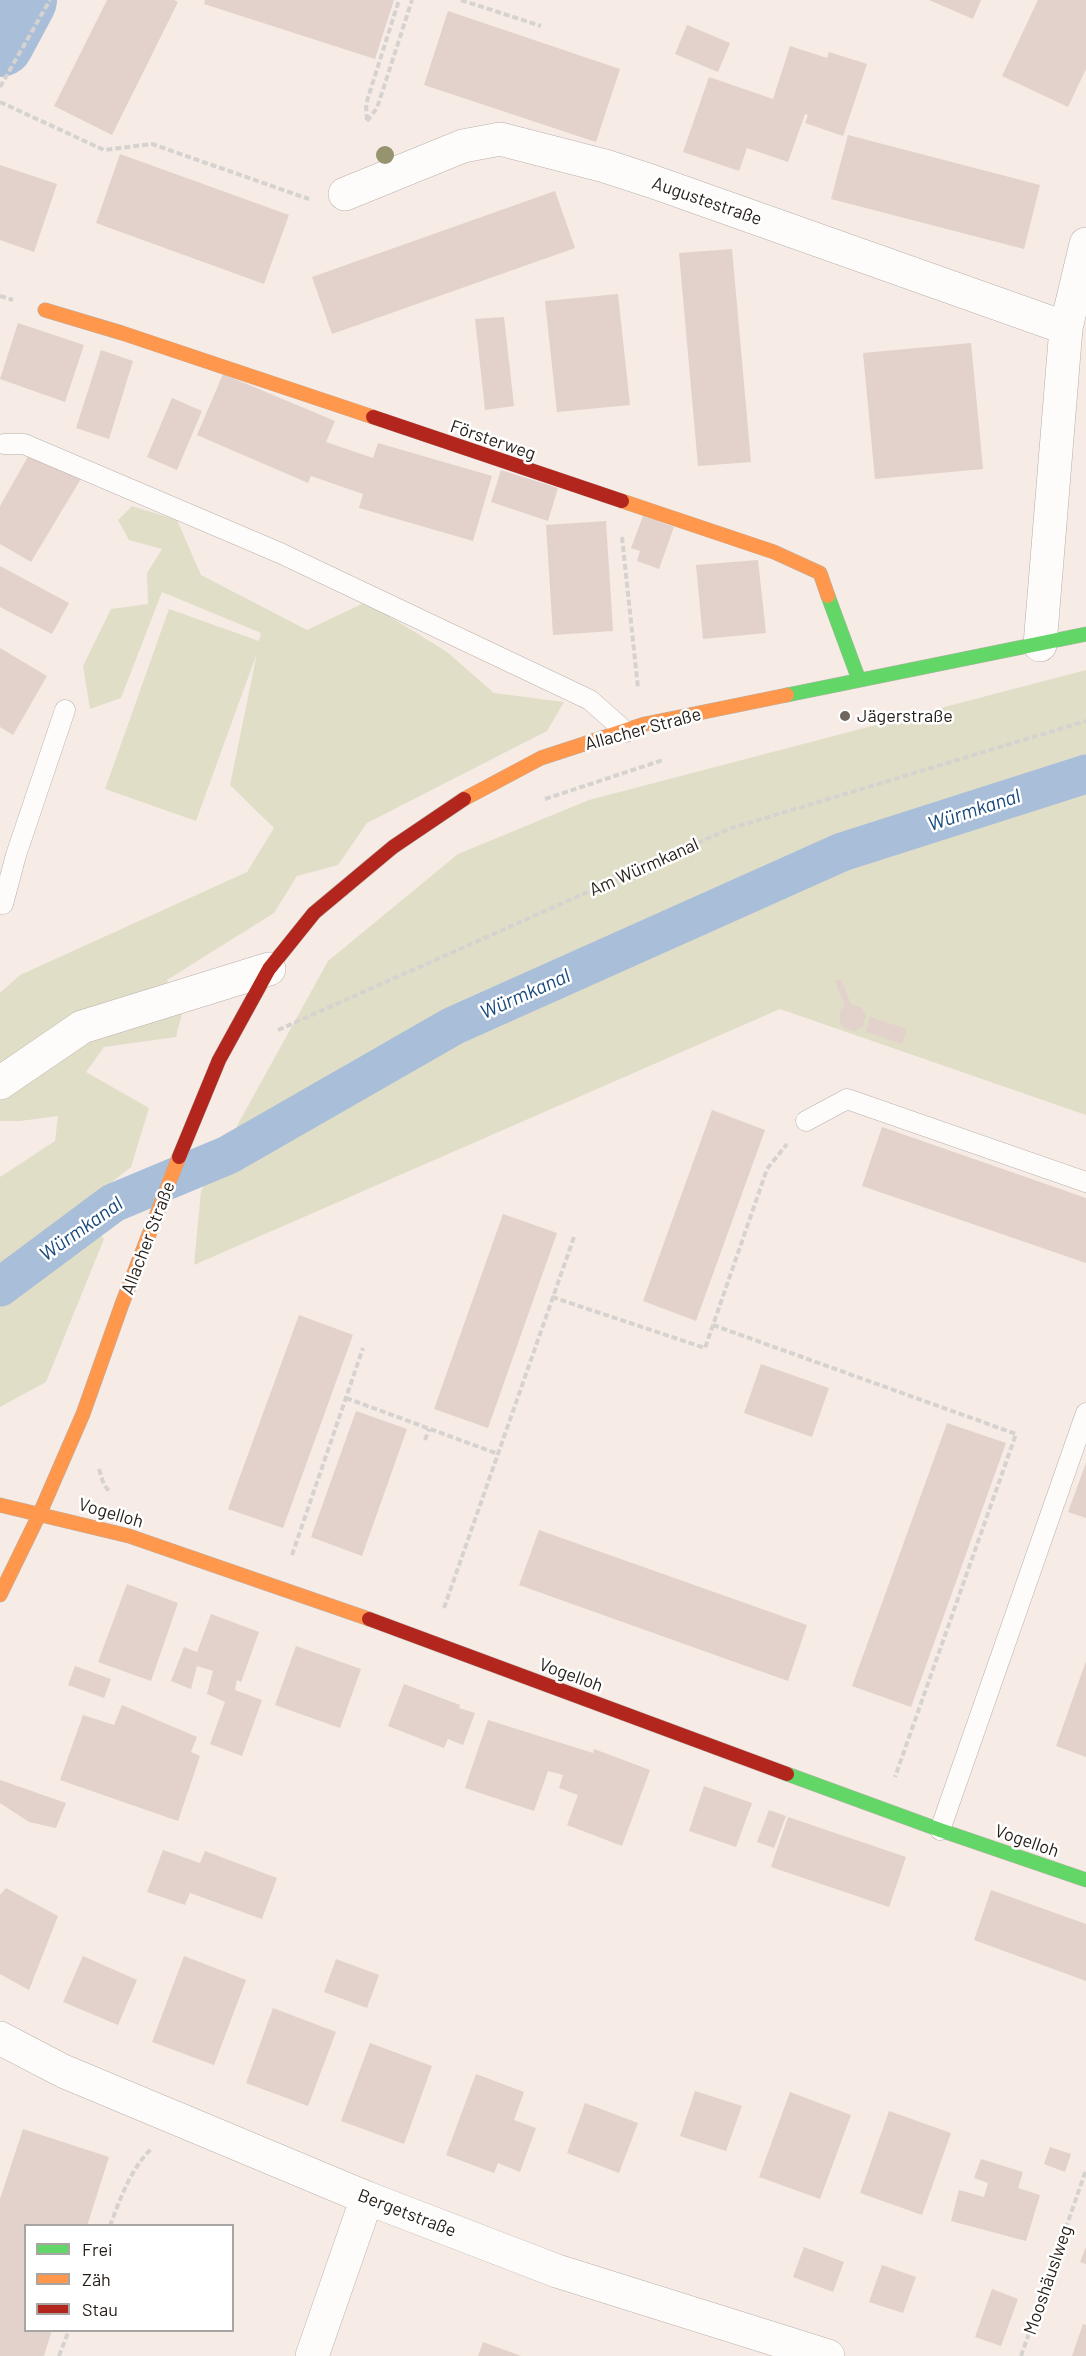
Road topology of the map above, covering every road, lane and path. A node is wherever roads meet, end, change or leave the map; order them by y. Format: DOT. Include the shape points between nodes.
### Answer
graph roads {
  1 [pos="50,0"];
  2 [pos="399,0"];
  3 [pos="412,0"];
  4 [pos="461,0"];
  5 [pos="541,26"];
  6 [pos="0,87"];
  7 [pos="0,102"];
  8 [pos="345,194"];
  9 [pos="1086,244"];
  10 [pos="45,310"];
  11 [pos="1066,328"];
  12 [pos="4,444"];
  13 [pos="618,501"];
  14 [pos="1086,634"];
  15 [pos="1040,645"];
  16 [pos="859,680"];
  17 [pos="637,683"];
  18 [pos="65,710"];
  19 [pos="1086,721"];
  20 [pos="626,732"];
  21 [pos="673,757"];
  22 [pos="541,801"];
  23 [pos="3,904"];
  24 [pos="269,969"];
  25 [pos="275,1024"];
  26 [pos="0,1083"];
  27 [pos="806,1121"];
  28 [pos="1086,1182"];
  29 [pos="574,1238"];
  30 [pos="552,1297"];
  31 [pos="713,1325"];
  32 [pos="363,1348"];
  33 [pos="346,1398"];
  34 [pos="1086,1413"];
  35 [pos="429,1429"];
  36 [pos="425,1440"];
  37 [pos="498,1454"];
  38 [pos="99,1468"];
  39 [pos="115,1498"];
  40 [pos="0,1505"];
  41 [pos="40,1513"];
  42 [pos="280,1589"];
  43 [pos="0,1595"];
  44 [pos="432,1643"];
  45 [pos="884,1809"];
  46 [pos="940,1830"];
  47 [pos="1086,1880"];
  48 [pos="0,2038"];
  49 [pos="181,2120"];
  50 [pos="1086,2170"];
  51 [pos="367,2198"];
  52 [pos="111,2224"];
  53 [pos="69,2332"];
  54 [pos="812,2354"];
  55 [pos="59,2356"];
  56 [pos="312,2356"];
  57 [pos="1021,2356"];
  1 -- 6 [label="path"];
  2 -- 3 [label="path" via="366,104 367,121 377,108"];
  4 -- 5 [label="path"];
  7 -- 8 [label="path" via="104,150 153,144 312,200"];
  8 -- 11 [label="street, Augustestraße" via="463,146 500,139 642,178"];
  9 -- 11 [label="street"];
  10 -- 13 [label="street, Försterweg"];
  11 -- 15 [label="street"];
  12 -- 20 [label="lane" via="24,444 280,553 590,700"];
  13 -- 16 [label="street, Försterweg" via="774,552 820,573"];
  13 -- 17 [label="path"];
  14 -- 15 [label="street, Allacher Straße"];
  15 -- 16 [label="street, Allacher Straße"];
  16 -- 20 [label="street, Allacher Straße" via="645,724"];
  18 -- 23 [label="lane"];
  19 -- 25 [label="path, Am Würmkanal" via="729,829 269,1034"];
  20 -- 24 [label="street, Allacher Straße" via="541,758 471,794 393,847 314,913"];
  21 -- 22 [label="path"];
  24 -- 26 [label="street" via="82,1027"];
  24 -- 41 [label="street, Allacher Straße" via="219,1060 194,1118 83,1414"];
  27 -- 28 [label="lane" via="847,1099"];
  27 -- 31 [label="path" via="767,1169"];
  29 -- 30 [label="path"];
  30 -- 31 [label="path" via="705,1348"];
  30 -- 37 [label="path"];
  31 -- 45 [label="path" via="1016,1434"];
  32 -- 33 [label="path"];
  33 -- 35 [label="path"];
  33 -- 42 [label="path"];
  34 -- 46 [label="lane"];
  35 -- 36 [label="path"];
  35 -- 37 [label="path"];
  37 -- 44 [label="path"];
  38 -- 39 [label="path" via="104,1485"];
  40 -- 41 [label="street, Vogelloh"];
  41 -- 42 [label="street, Vogelloh" via="110,1530"];
  41 -- 43 [label="street, Allacher Straße"];
  42 -- 44 [label="street, Vogelloh"];
  44 -- 45 [label="street, Vogelloh"];
  45 -- 46 [label="street, Vogelloh"];
  46 -- 47 [label="street, Vogelloh"];
  48 -- 49 [label="street, Bergetstraße" via="63,2071"];
  49 -- 51 [label="street, Bergetstraße"];
  49 -- 52 [label="path" via="144,2156 121,2195"];
  50 -- 57 [label="path, Mooshäuslweg"];
  51 -- 54 [label="street, Bergetstraße" via="557,2271"];
  51 -- 56 [label="street"];
  53 -- 55 [label="path"];
}
